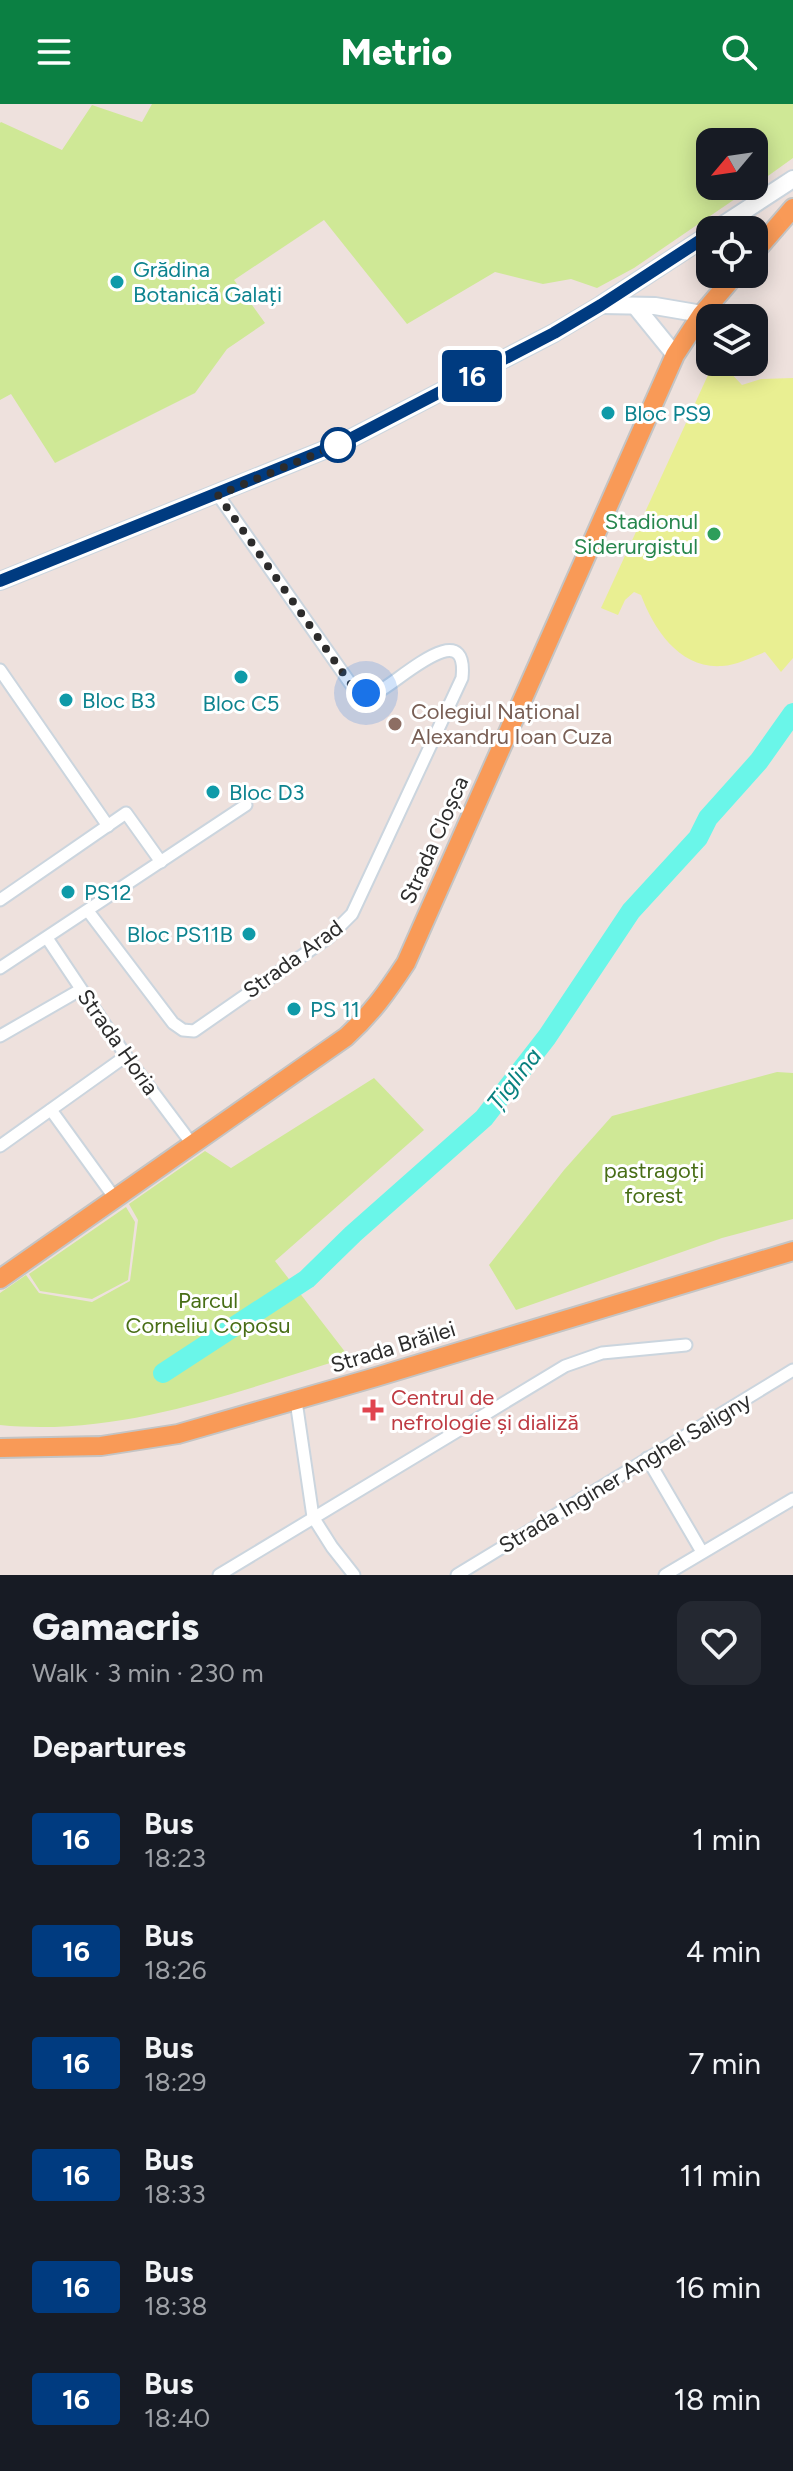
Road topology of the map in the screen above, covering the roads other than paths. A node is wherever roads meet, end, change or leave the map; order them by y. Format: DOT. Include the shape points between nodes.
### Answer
graph roads {
  1 [pos="793,179"];
  2 [pos="793,208"];
  3 [pos="736,216"];
  4 [pos="768,237"];
  5 [pos="696,243"];
  6 [pos="724,288"];
  7 [pos="710,304"];
  8 [pos="601,305"];
  9 [pos="636,307"];
  10 [pos="696,313"];
  11 [pos="696,323"];
  12 [pos="675,355"];
  13 [pos="218,495"];
  14 [pos="0,581"];
  15 [pos="0,670"];
  16 [pos="246,805"];
  17 [pos="108,826"];
  18 [pos="161,862"];
  19 [pos="0,900"];
  20 [pos="88,911"];
  21 [pos="47,938"];
  22 [pos="0,968"];
  23 [pos="80,990"];
  24 [pos="0,1036"];
  25 [pos="126,1056"];
  26 [pos="51,1110"];
  27 [pos="192,1144"];
  28 [pos="0,1146"];
  29 [pos="114,1197"];
  30 [pos="793,1251"];
  31 [pos="0,1279"];
  32 [pos="686,1345"];
  33 [pos="793,1370"];
  34 [pos="296,1401"];
  35 [pos="0,1448"];
  36 [pos="647,1458"];
  37 [pos="793,1499"];
  38 [pos="313,1517"];
  39 [pos="702,1552"];
  40 [pos="667,1574"];
  41 [pos="219,1575"];
  42 [pos="354,1575"];
  43 [pos="457,1575"];
  1 -- 3 [label="street"];
  2 -- 4 [label="main road"];
  5 -- 8 [label="street"];
  6 -- 7 [label="main road, Strada Cloșca"];
  8 -- 9 [label="street"];
  8 -- 13 [label="street" via="344,442"];
  9 -- 10 [label="street"];
  9 -- 12 [label="street"];
  11 -- 12 [label="main road, Strada Cloșca"];
  12 -- 27 [label="main road, Strada Cloșca" via="406,963 373,1012 346,1037"];
  13 -- 14 [label="street"];
  13 -- 20 [label="street, Strada Arad" via="355,690 378,692 430,655 446,651 456,655 462,678 352,914 329,937 194,1031 173,1023"];
  15 -- 17 [label="street"];
  16 -- 18 [label="street"];
  17 -- 18 [label="street" via="126,813"];
  17 -- 19 [label="street"];
  18 -- 20 [label="street"];
  20 -- 21 [label="street"];
  21 -- 22 [label="street"];
  21 -- 23 [label="street, Strada Horia"];
  23 -- 24 [label="street"];
  23 -- 25 [label="street, Strada Horia"];
  25 -- 26 [label="street"];
  25 -- 27 [label="street, Strada Horia"];
  26 -- 28 [label="street"];
  26 -- 29 [label="street"];
  27 -- 29 [label="main road, Strada Cloșca"];
  29 -- 31 [label="main road, Strada Cloșca"];
  30 -- 34 [label="main road, Strada Brăilei"];
  32 -- 38 [label="street" via="602,1353 565,1366"];
  33 -- 36 [label="street, Strada Inginer Anghel Saligny"];
  34 -- 35 [label="main road, Strada Brăilei" via="149,1440"];
  34 -- 38 [label="street"];
  36 -- 39 [label="street"];
  36 -- 43 [label="street, Strada Inginer Anghel Saligny"];
  37 -- 39 [label="street"];
  38 -- 41 [label="street"];
  38 -- 42 [label="street"];
  39 -- 40 [label="street"];
}
